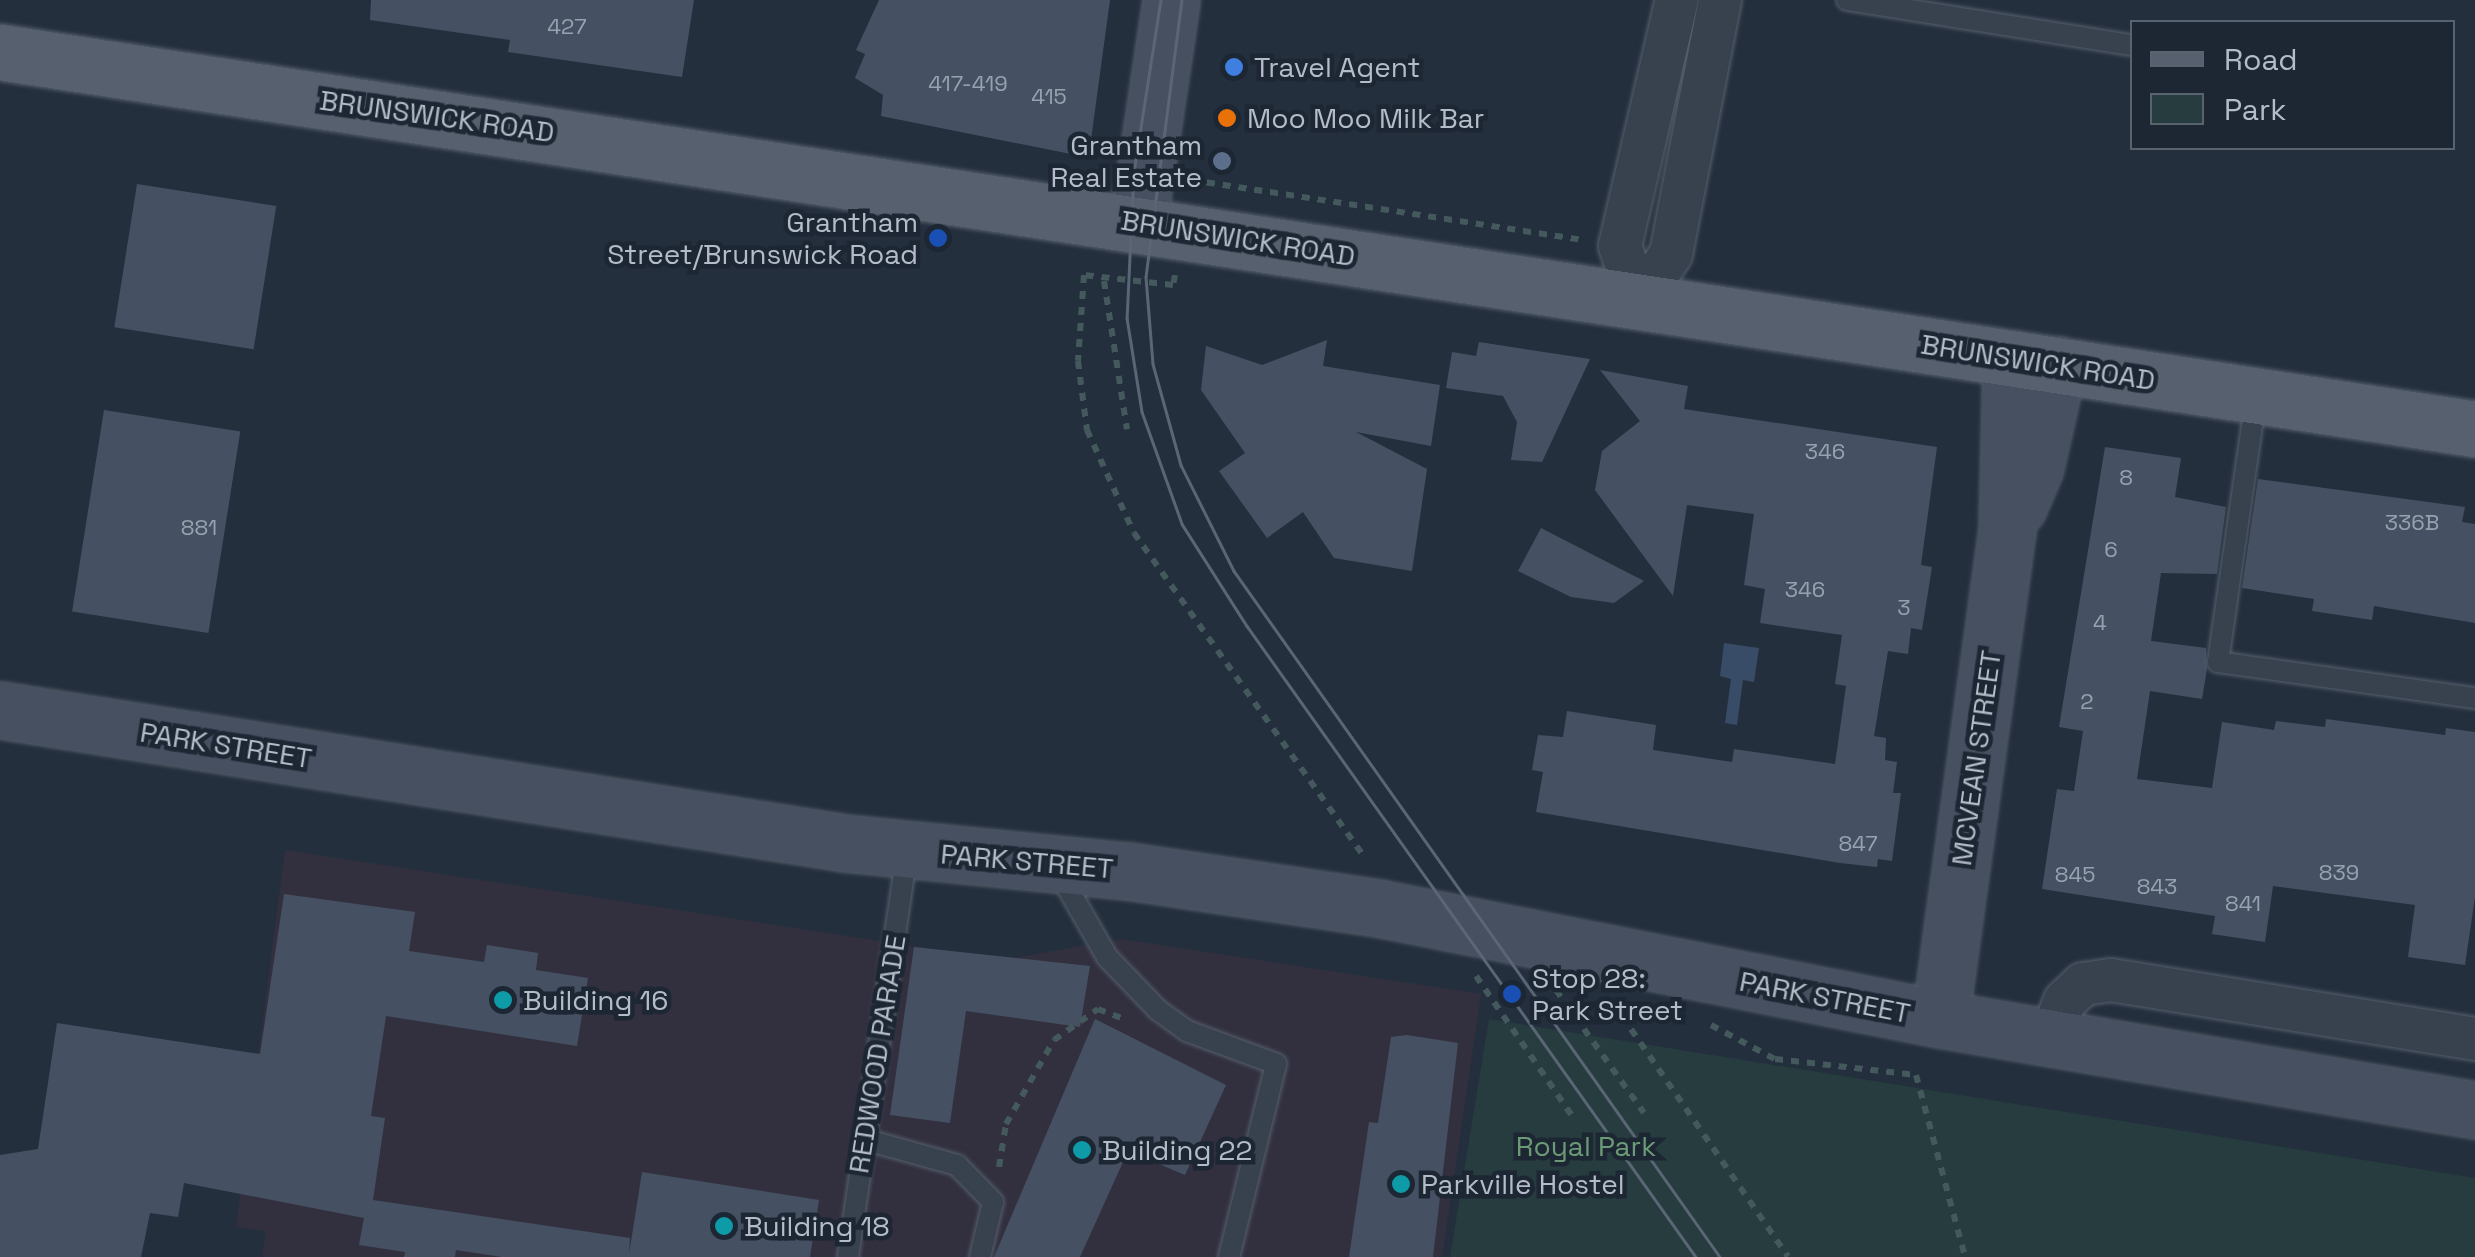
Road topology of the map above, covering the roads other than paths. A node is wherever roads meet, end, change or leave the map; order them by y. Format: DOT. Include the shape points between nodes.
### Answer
graph roads {
  1 [pos="1171,0"];
  2 [pos="1677,0"];
  3 [pos="1720,0"];
  4 [pos="1847,0"];
  5 [pos="2130,44"];
  6 [pos="0,52"];
  7 [pos="1138,222"];
  8 [pos="1639,302"];
  9 [pos="2034,361"];
  10 [pos="2256,396"];
  11 [pos="2475,429"];
  12 [pos="2475,698"];
  13 [pos="0,710"];
  14 [pos="908,850"];
  15 [pos="1053,863"];
  16 [pos="1942,1001"];
  17 [pos="2050,1038"];
  18 [pos="2475,1039"];
  19 [pos="2475,1110"];
  20 [pos="863,1139"];
  21 [pos="848,1257"];
  22 [pos="980,1257"];
  23 [pos="1229,1257"];
  1 -- 7 [label="street"];
  2 -- 8 [label="street" via="1620,246"];
  3 -- 8 [label="street" via="1671,254"];
  4 -- 5 [label="lane"];
  6 -- 7 [label="main road, BRUNSWICK ROAD"];
  7 -- 8 [label="main road, BRUNSWICK ROAD"];
  8 -- 9 [label="main road, BRUNSWICK ROAD"];
  9 -- 10 [label="main road, BRUNSWICK ROAD"];
  9 -- 16 [label="street, MCVEAN STREET" via="2035,467 2007,533"];
  10 -- 11 [label="main road, BRUNSWICK ROAD"];
  10 -- 12 [label="lane" via="2218,662"];
  13 -- 14 [label="street, PARK STREET"];
  14 -- 15 [label="street, PARK STREET"];
  14 -- 20 [label="lane, REDWOOD PARADE"];
  15 -- 16 [label="street, PARK STREET" via="1378,908"];
  15 -- 23 [label="lane" via="1107,957 1158,1010 1187,1031 1276,1064"];
  16 -- 17 [label="street, PARK STREET"];
  17 -- 18 [label="street" via="2064,1001 2083,984 2110,980"];
  17 -- 19 [label="street, PARK STREET"];
  20 -- 21 [label="lane, REDWOOD PARADE"];
  20 -- 22 [label="lane" via="956,1165 993,1202"];
}
